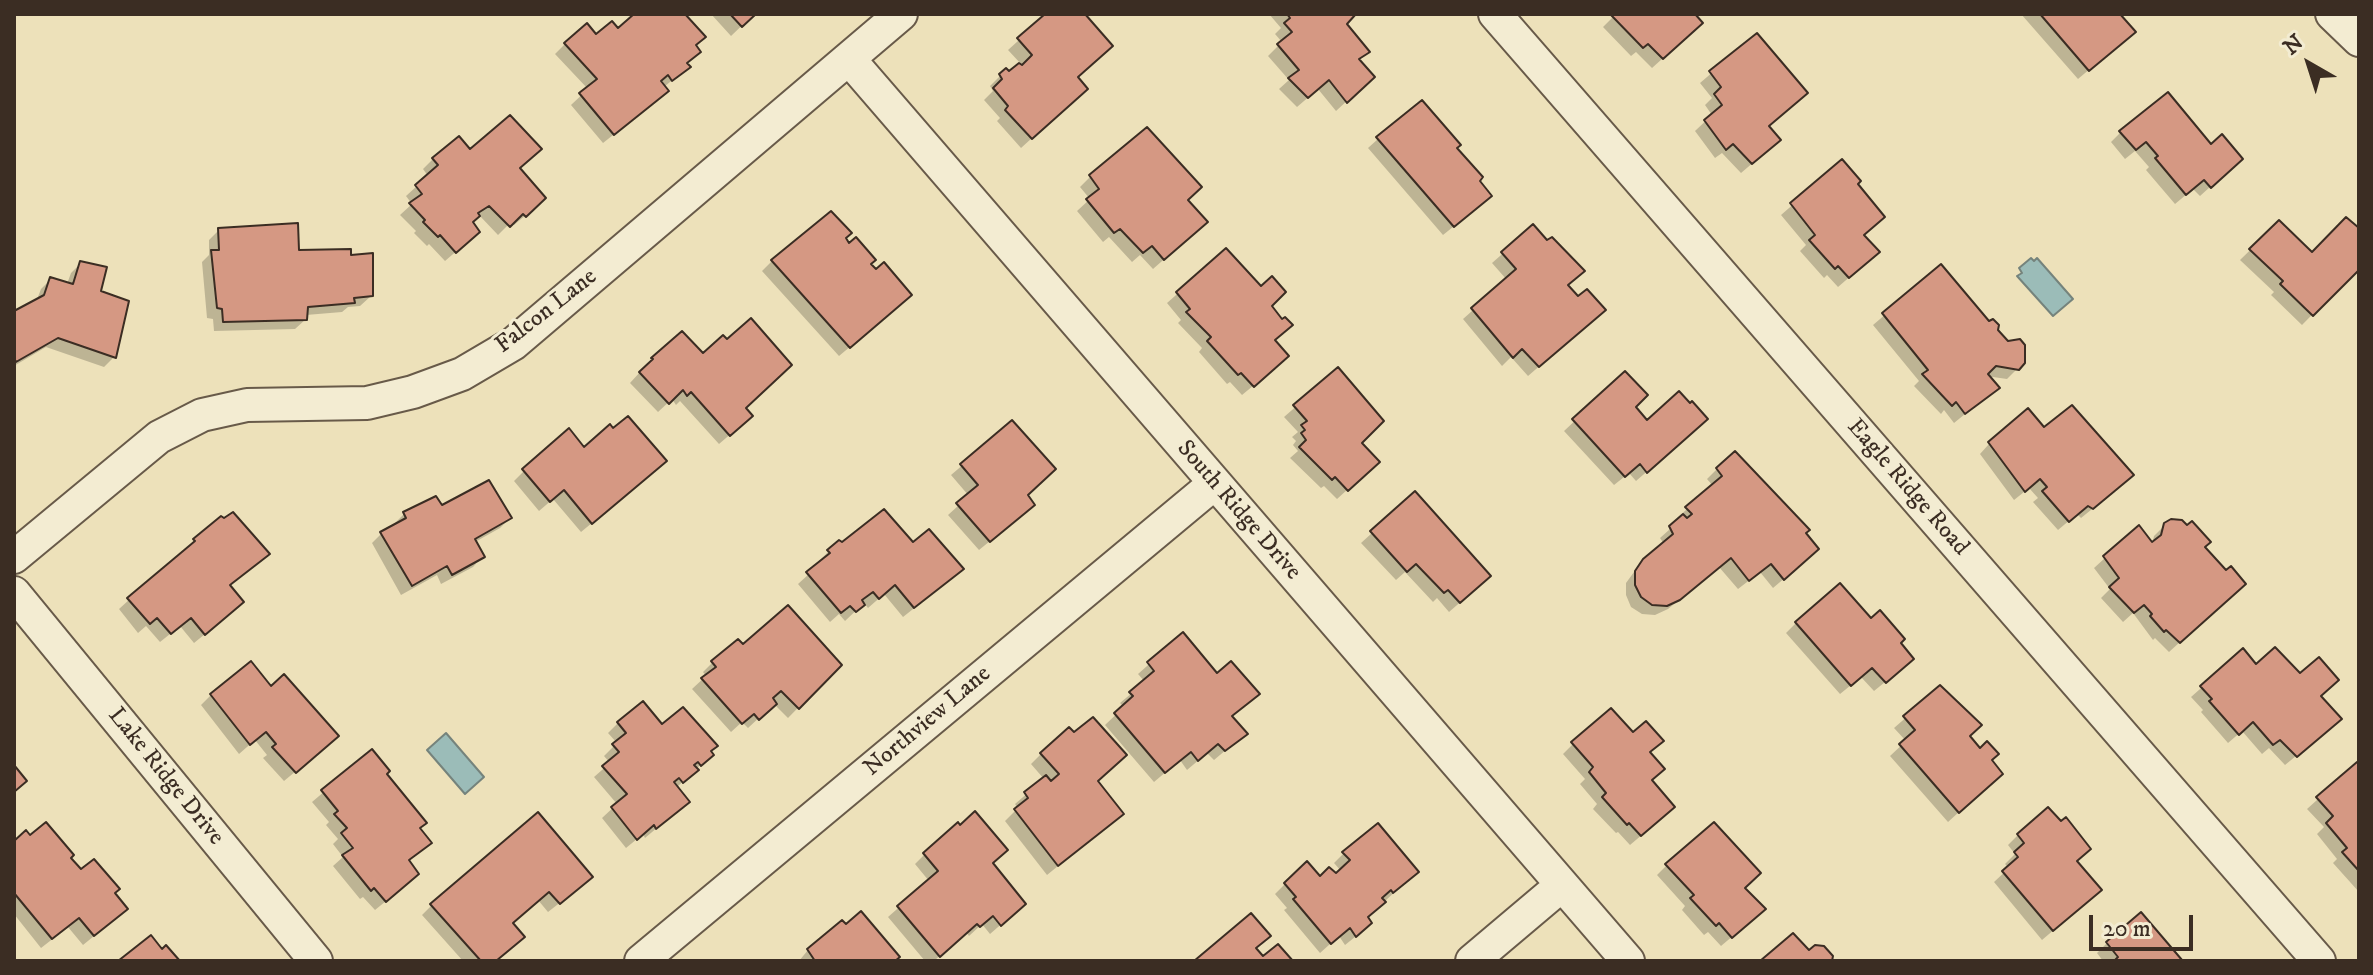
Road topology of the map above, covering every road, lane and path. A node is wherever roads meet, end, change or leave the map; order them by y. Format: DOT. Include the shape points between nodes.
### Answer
graph roads {
  1 [pos="901,14"];
  2 [pos="1495,14"];
  3 [pos="2332,14"];
  4 [pos="2359,40"];
  5 [pos="849,59"];
  6 [pos="1215,483"];
  7 [pos="14,557"];
  8 [pos="14,593"];
  9 [pos="1562,885"];
  10 [pos="316,961"];
  11 [pos="641,961"];
  12 [pos="1472,961"];
  13 [pos="1628,961"];
  14 [pos="2319,961"];
  1 -- 5 [label="street, Falcon Lane"];
  2 -- 14 [label="street, Eagle Ridge Road"];
  3 -- 4 [label="street"];
  5 -- 6 [label="street, South Ridge Drive"];
  5 -- 7 [label="street, Falcon Lane" via="513,344 462,374 367,403 247,405 202,415 159,437"];
  6 -- 9 [label="street, South Ridge Drive"];
  6 -- 11 [label="street, Northview Lane"];
  8 -- 10 [label="street, Lake Ridge Drive"];
  9 -- 12 [label="street"];
  9 -- 13 [label="street, South Ridge Drive"];
}
